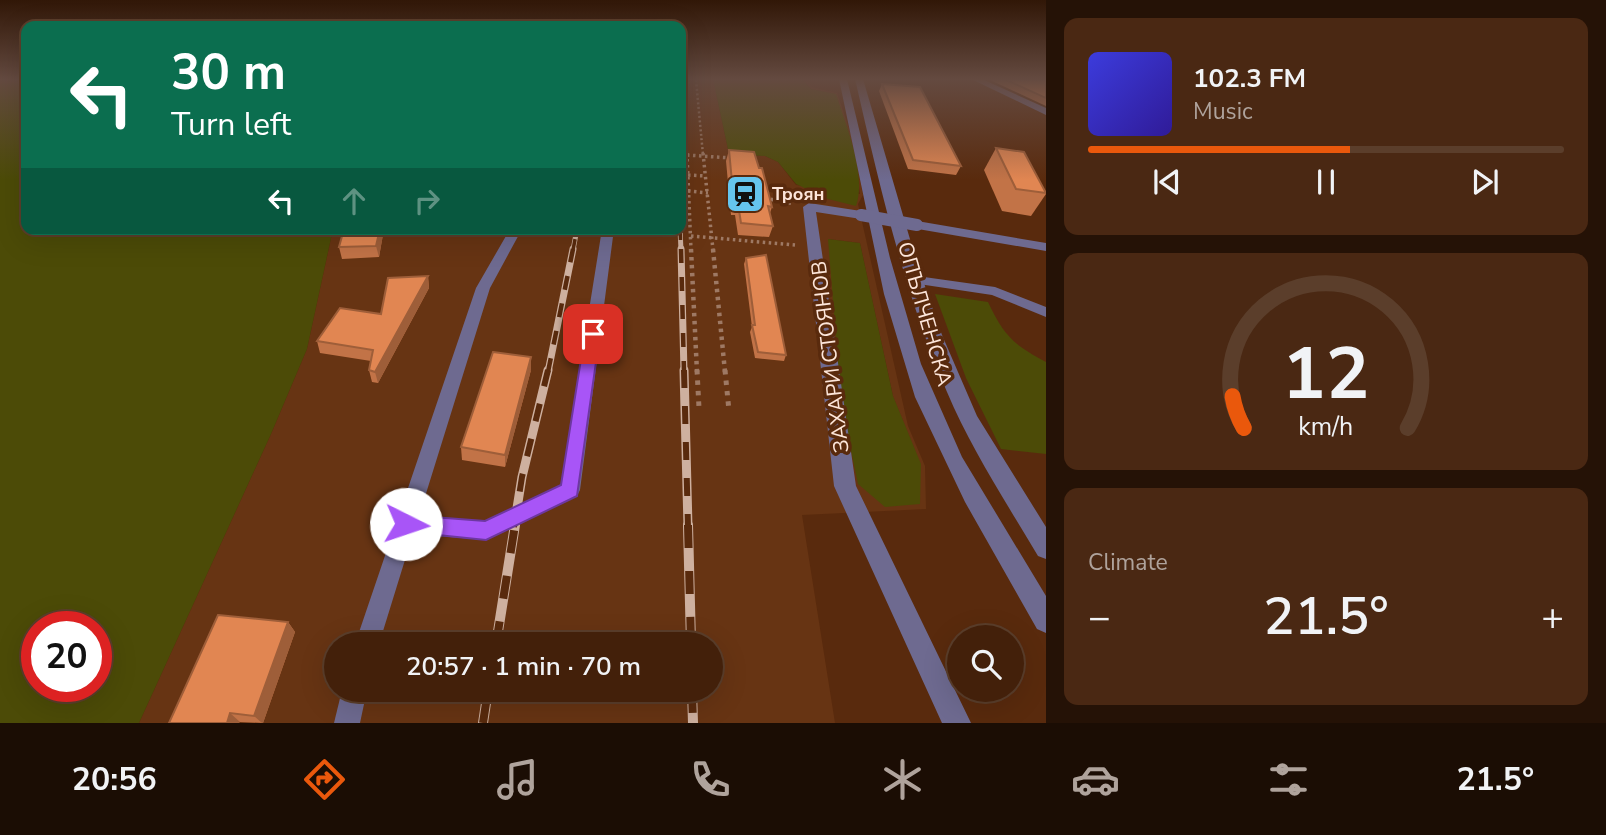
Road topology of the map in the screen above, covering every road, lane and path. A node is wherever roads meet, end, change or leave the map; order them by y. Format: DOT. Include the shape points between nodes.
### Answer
graph roads {
  1 [pos="699,113"];
  2 [pos="851,113"];
  3 [pos="869,113"];
  4 [pos="686,136"];
  5 [pos="687,155"];
  6 [pos="704,156"];
  7 [pos="743,159"];
  8 [pos="688,175"];
  9 [pos="706,176"];
  10 [pos="688,191"];
  11 [pos="708,193"];
  12 [pos="763,198"];
  13 [pos="809,207"];
  14 [pos="513,235"];
  15 [pos="607,235"];
  16 [pos="691,236"];
  17 [pos="713,238"];
  18 [pos="816,247"];
  19 [pos="1046,247"];
  20 [pos="917,280"];
  21 [pos="1046,312"];
  22 [pos="699,408"];
  23 [pos="729,411"];
  24 [pos="406,524"];
  25 [pos="1046,548"];
  26 [pos="1046,620"];
  27 [pos="371,632"];
  28 [pos="352,702"];
  29 [pos="347,723"];
  30 [pos="957,723"];
  1 -- 6 [label="path"];
  2 -- 26 [label="street, ОПЪЛЧЕНСКА" via="913,365 938,428"];
  3 -- 20 [label="street, ОПЪЛЧЕНСКА"];
  4 -- 5 [label="path"];
  5 -- 6 [label="path"];
  5 -- 8 [label="path"];
  6 -- 7 [label="path"];
  6 -- 9 [label="path"];
  8 -- 9 [label="path"];
  8 -- 10 [label="path"];
  9 -- 11 [label="path"];
  10 -- 11 [label="path"];
  10 -- 16 [label="path"];
  11 -- 17 [label="path"];
  12 -- 13 [label="path"];
  13 -- 18 [label="street, ЗАХАРИ СТОЯНОВ"];
  13 -- 19 [label="street, bridge"];
  14 -- 24 [label="lane" via="483,288"];
  15 -- 24 [label="lane" via="570,490 486,531"];
  16 -- 17 [label="path"];
  16 -- 22 [label="path"];
  17 -- 18 [label="path"];
  17 -- 23 [label="path"];
  18 -- 30 [label="street, ЗАХАРИ СТОЯНОВ" via="845,486"];
  20 -- 21 [label="lane" via="995,291"];
  20 -- 25 [label="street, ОПЪЛЧЕНСКА" via="947,370 975,432"];
  24 -- 27 [label="lane"];
  28 -- 29 [label="lane"];
}
